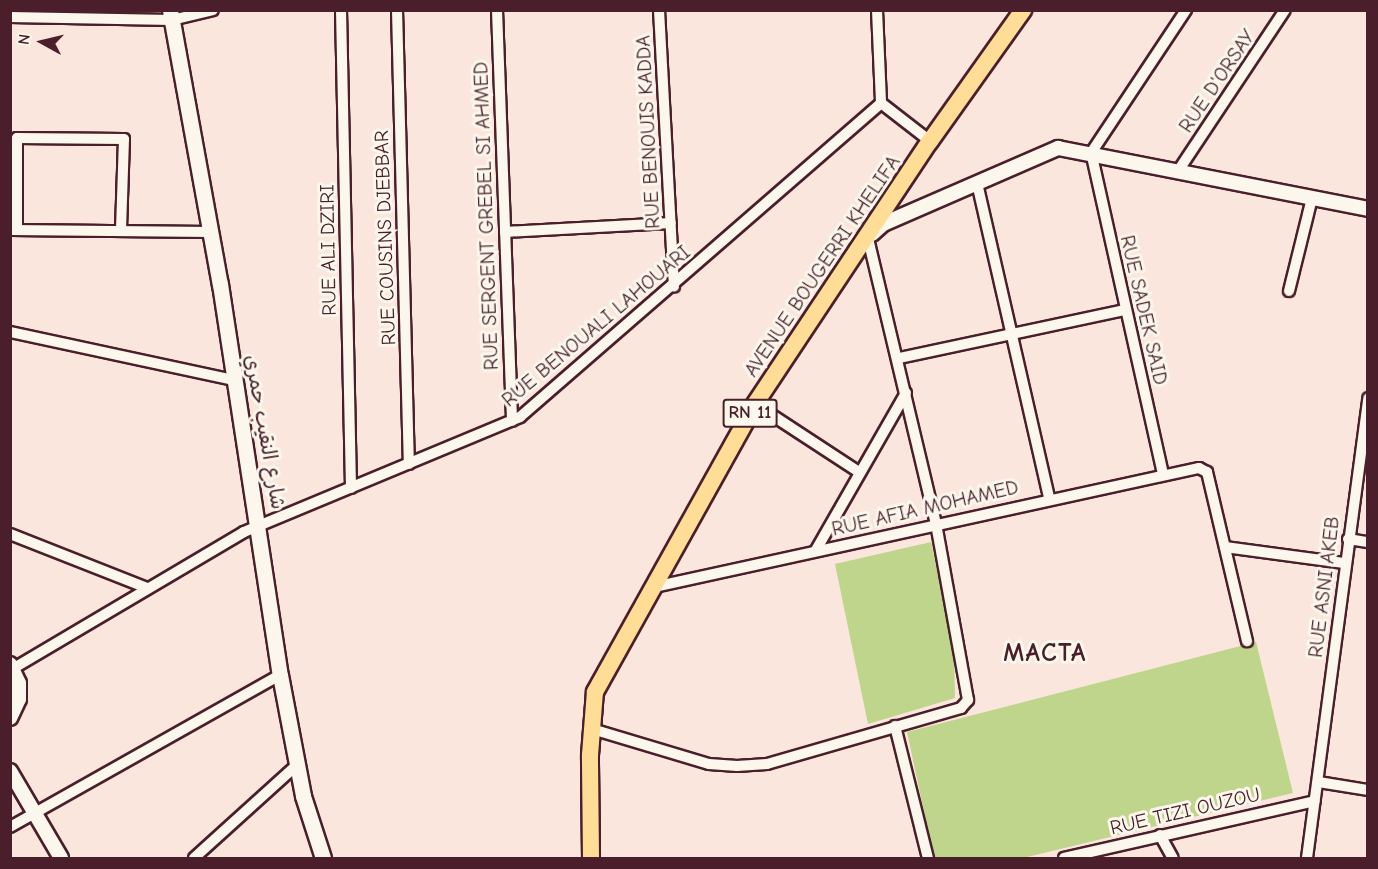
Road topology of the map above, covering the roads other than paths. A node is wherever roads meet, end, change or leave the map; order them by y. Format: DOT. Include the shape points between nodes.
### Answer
graph roads {
  1 [pos="213,10"];
  2 [pos="341,10"];
  3 [pos="397,10"];
  4 [pos="497,10"];
  5 [pos="659,10"];
  6 [pos="877,10"];
  7 [pos="1023,10"];
  8 [pos="1186,10"];
  9 [pos="1285,10"];
  10 [pos="31,14"];
  11 [pos="171,15"];
  12 [pos="10,17"];
  13 [pos="881,104"];
  14 [pos="930,141"];
  15 [pos="1091,153"];
  16 [pos="1178,171"];
  17 [pos="977,183"];
  18 [pos="1312,198"];
  19 [pos="1368,209"];
  20 [pos="671,223"];
  21 [pos="14,230"];
  22 [pos="121,231"];
  23 [pos="211,232"];
  24 [pos="505,232"];
  25 [pos="865,241"];
  26 [pos="674,287"];
  27 [pos="1289,291"];
  28 [pos="1125,310"];
  29 [pos="10,332"];
  30 [pos="1013,334"];
  31 [pos="899,358"];
  32 [pos="234,380"];
  33 [pos="906,393"];
  34 [pos="1368,398"];
  35 [pos="755,404"];
  36 [pos="512,421"];
  37 [pos="410,464"];
  38 [pos="860,472"];
  39 [pos="1163,474"];
  40 [pos="351,488"];
  41 [pos="1049,498"];
  42 [pos="936,524"];
  43 [pos="260,527"];
  44 [pos="10,534"];
  45 [pos="1348,539"];
  46 [pos="1368,542"];
  47 [pos="1225,548"];
  48 [pos="816,550"];
  49 [pos="1344,563"];
  50 [pos="654,587"];
  51 [pos="147,588"];
  52 [pos="1247,641"];
  53 [pos="12,666"];
  54 [pos="280,675"];
  55 [pos="10,718"];
  56 [pos="895,726"];
  57 [pos="592,729"];
  58 [pos="297,765"];
  59 [pos="10,771"];
  60 [pos="1319,782"];
  61 [pos="1368,790"];
  62 [pos="1315,801"];
  63 [pos="35,813"];
  64 [pos="10,827"];
  65 [pos="1160,835"];
  66 [pos="61,858"];
  67 [pos="194,858"];
  68 [pos="323,858"];
  69 [pos="591,858"];
  70 [pos="928,858"];
  71 [pos="1064,858"];
  72 [pos="1173,858"];
  73 [pos="1307,858"];
  1 -- 11 [label="street"];
  2 -- 40 [label="street, RUE ALI DZIRI"];
  3 -- 37 [label="street, RUE COUSINS DJEBBAR"];
  4 -- 24 [label="street, RUE SERGENT GREBEL SI AHMED"];
  5 -- 20 [label="street, RUE BENOUIS KADDA"];
  6 -- 13 [label="street"];
  7 -- 14 [label="main road, AVENUE BOUGERRI KHELIFA / RN 11"];
  8 -- 15 [label="street"];
  9 -- 16 [label="street, RUE D'ORSAY"];
  10 -- 11 [label="street"];
  10 -- 12 [label="street"];
  11 -- 23 [label="main road, شارع النقيب حمري"];
  13 -- 14 [label="street"];
  13 -- 26 [label="street, RUE BENOUALI LAHOUARI"];
  14 -- 25 [label="main road, AVENUE BOUGERRI KHELIFA / RN 11"];
  15 -- 16 [label="street"];
  15 -- 17 [label="street" via="1058,148"];
  15 -- 28 [label="street, RUE SADEK SAID"];
  16 -- 18 [label="street"];
  17 -- 25 [label="street" via="884,224"];
  17 -- 30 [label="street"];
  18 -- 19 [label="street"];
  18 -- 27 [label="street"];
  20 -- 24 [label="street"];
  20 -- 26 [label="street, RUE BENOUIS KADDA"];
  21 -- 22 [label="street"];
  21 -- 22 [label="street" via="17,138 123,139"];
  22 -- 23 [label="street"];
  23 -- 32 [label="main road, شارع النقيب حمري"];
  24 -- 36 [label="street, RUE SERGENT GREBEL SI AHMED"];
  25 -- 31 [label="street"];
  25 -- 35 [label="main road, AVENUE BOUGERRI KHELIFA / RN 11"];
  26 -- 36 [label="street, RUE BENOUALI LAHOUARI"];
  28 -- 30 [label="street"];
  28 -- 39 [label="street, RUE SADEK SAID"];
  29 -- 32 [label="street"];
  30 -- 31 [label="street"];
  30 -- 41 [label="street"];
  31 -- 33 [label="street"];
  32 -- 43 [label="main road, شارع النقيب حمري"];
  33 -- 38 [label="street"];
  33 -- 42 [label="street"];
  34 -- 45 [label="street, RUE ASNI AKEB"];
  35 -- 38 [label="street"];
  35 -- 50 [label="main road, AVENUE BOUGERRI KHELIFA / RN 11"];
  36 -- 37 [label="street, RUE BENOUALI LAHOUARI"];
  37 -- 40 [label="street, RUE BENOUALI LAHOUARI"];
  38 -- 48 [label="street"];
  39 -- 41 [label="street, RUE AFIA MOHAMED"];
  39 -- 47 [label="street, RUE AFIA MOHAMED" via="1204,469"];
  40 -- 43 [label="street, RUE BENOUALI LAHOUARI"];
  41 -- 42 [label="street, RUE AFIA MOHAMED"];
  42 -- 48 [label="street, RUE AFIA MOHAMED"];
  42 -- 56 [label="street" via="968,700 961,708"];
  43 -- 51 [label="street, RUE BENOUALI LAHOUARI"];
  43 -- 54 [label="main road, شارع النقيب حمري"];
  44 -- 51 [label="street"];
  45 -- 46 [label="street"];
  45 -- 49 [label="street, RUE ASNI AKEB"];
  47 -- 49 [label="street"];
  47 -- 52 [label="street"];
  48 -- 50 [label="street, RUE AFIA MOHAMED"];
  49 -- 60 [label="street, RUE ASNI AKEB"];
  50 -- 57 [label="main road, AVENUE BOUGERRI KHELIFA / RN 11" via="595,692"];
  51 -- 53 [label="street, RUE BENOUALI LAHOUARI"];
  53 -- 55 [label="street" via="19,699"];
  54 -- 58 [label="main road, شارع النقيب حمري"];
  54 -- 63 [label="street"];
  56 -- 57 [label="street" via="767,764 737,766 709,764"];
  56 -- 70 [label="street"];
  57 -- 69 [label="main road, AVENUE BOUGERRI KHELIFA / RN 11"];
  58 -- 67 [label="street"];
  58 -- 68 [label="main road, شارع النقيب حمري"];
  59 -- 63 [label="street"];
  60 -- 61 [label="street"];
  60 -- 62 [label="street, RUE ASNI AKEB"];
  62 -- 65 [label="street, RUE TIZI OUZOU"];
  62 -- 73 [label="street, RUE ASNI AKEB"];
  63 -- 64 [label="street"];
  63 -- 66 [label="street"];
  65 -- 71 [label="street, RUE TIZI OUZOU"];
  65 -- 72 [label="street"];
}
